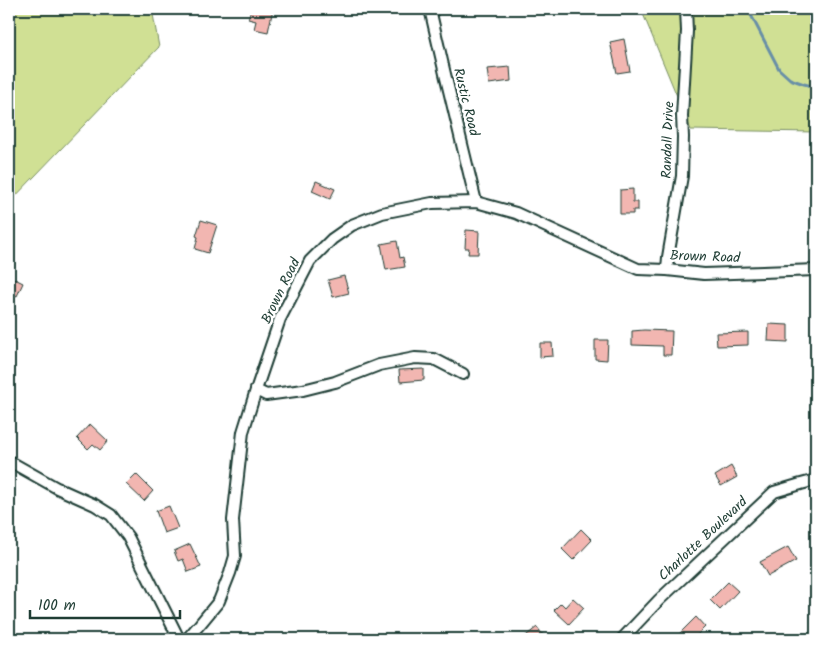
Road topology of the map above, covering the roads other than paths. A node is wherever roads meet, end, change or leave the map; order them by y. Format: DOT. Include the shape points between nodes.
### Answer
graph roads {
  1 [pos="430,9"];
  2 [pos="686,9"];
  3 [pos="476,202"];
  4 [pos="667,270"];
  5 [pos="816,270"];
  6 [pos="463,374"];
  7 [pos="256,390"];
  8 [pos="9,461"];
  9 [pos="816,480"];
  10 [pos="179,639"];
  11 [pos="187,639"];
  12 [pos="622,639"];
  1 -- 3 [label="street, Rustic Road"];
  2 -- 4 [label="street, Randall Drive" via="682,176"];
  3 -- 4 [label="street, Brown Road" via="516,213 638,269"];
  3 -- 7 [label="street, Brown Road" via="432,203 382,213 332,239 310,261 280,319"];
  4 -- 5 [label="street, Brown Road" via="704,274"];
  6 -- 7 [label="street" via="434,359 415,358 379,365 303,390 266,395"];
  7 -- 11 [label="street, Brown Road" via="243,432 233,520 235,556 219,600"];
  8 -- 10 [label="street" via="110,515 128,537"];
  9 -- 12 [label="street, Charlotte Boulevard" via="774,492"];
}
